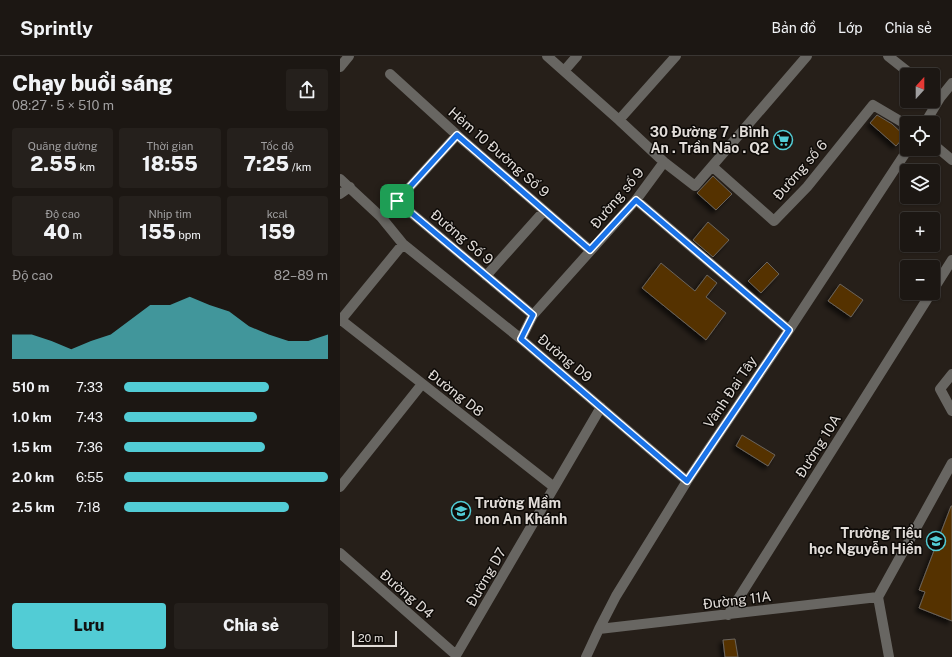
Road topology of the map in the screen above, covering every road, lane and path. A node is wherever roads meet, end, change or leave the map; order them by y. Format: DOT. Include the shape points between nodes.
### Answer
graph roads {
  1 [pos="349,56"];
  2 [pos="547,56"];
  3 [pos="577,56"];
  4 [pos="676,56"];
  5 [pos="807,56"];
  6 [pos="888,56"];
  7 [pos="340,67"];
  8 [pos="903,68"];
  9 [pos="564,71"];
  10 [pos="390,74"];
  11 [pos="952,83"];
  12 [pos="940,93"];
  13 [pos="619,120"];
  14 [pos="900,121"];
  15 [pos="457,135"];
  16 [pos="940,150"];
  17 [pos="903,156"];
  18 [pos="952,160"];
  19 [pos="664,162"];
  20 [pos="713,167"];
  21 [pos="340,179"];
  22 [pos="350,187"];
  23 [pos="340,194"];
  24 [pos="636,200"];
  25 [pos="397,201"];
  26 [pos="544,211"];
  27 [pos="381,217"];
  28 [pos="403,244"];
  29 [pos="590,250"];
  30 [pos="952,260"];
  31 [pos="486,276"];
  32 [pos="940,279"];
  33 [pos="927,300"];
  34 [pos="533,315"];
  35 [pos="341,320"];
  36 [pos="789,330"];
  37 [pos="521,339"];
  38 [pos="952,374"];
  39 [pos="422,384"];
  40 [pos="601,406"];
  41 [pos="952,411"];
  42 [pos="952,463"];
  43 [pos="687,481"];
  44 [pos="340,487"];
  45 [pos="554,487"];
  46 [pos="340,553"];
  47 [pos="878,597"];
  48 [pos="728,615"];
  49 [pos="599,629"];
  50 [pos="456,656"];
  51 [pos="586,657"];
  52 [pos="889,657"];
  1 -- 7 [label="street"];
  2 -- 9 [label="street"];
  3 -- 9 [label="street"];
  4 -- 13 [label="street"];
  5 -- 20 [label="street"];
  6 -- 8 [label="street"];
  9 -- 13 [label="street"];
  10 -- 15 [label="street, Hẻm 10 Đường Số 9"];
  11 -- 12 [label="street"];
  13 -- 19 [label="street"];
  14 -- 20 [label="street, Đường số 6" via="873,105 807,187 774,221"];
  15 -- 25 [label="street"];
  15 -- 26 [label="street, Hẻm 10 Đường Số 9"];
  16 -- 18 [label="street"];
  17 -- 36 [label="street, Vành Đai Tây"];
  19 -- 20 [label="street" via="695,186"];
  19 -- 24 [label="street, Đường số 9"];
  21 -- 22 [label="street"];
  22 -- 23 [label="street"];
  22 -- 27 [label="street"];
  24 -- 29 [label="street, Đường số 9"];
  24 -- 36 [label="street"];
  25 -- 27 [label="street"];
  25 -- 31 [label="street, Đường Số 9"];
  26 -- 29 [label="street, Hẻm 10 Đường Số 9"];
  26 -- 31 [label="street"];
  27 -- 28 [label="street, Đường D9"];
  28 -- 35 [label="street"];
  28 -- 37 [label="street, Đường D9"];
  29 -- 34 [label="street, Đường số 9"];
  30 -- 32 [label="street"];
  31 -- 34 [label="street, Đường Số 9"];
  33 -- 48 [label="street, Đường 10A"];
  34 -- 37 [label="street, Đường số 9"];
  35 -- 39 [label="street, Đường D8"];
  36 -- 43 [label="street, Vành Đai Tây"];
  37 -- 40 [label="street, Đường D9"];
  38 -- 41 [label="street" via="940,389"];
  39 -- 44 [label="street"];
  39 -- 45 [label="street, Đường D8"];
  40 -- 43 [label="street, Đường D9"];
  40 -- 45 [label="street, Đường D7"];
  42 -- 47 [label="street"];
  43 -- 49 [label="street, Vành Đai Tây" via="638,558"];
  45 -- 50 [label="street, Đường D7"];
  46 -- 50 [label="street, Đường D4"];
  47 -- 48 [label="street, Đường 11A"];
  47 -- 52 [label="street"];
  48 -- 49 [label="street, Đường 11A"];
  49 -- 51 [label="street, Vành Đai Tây"];
}
